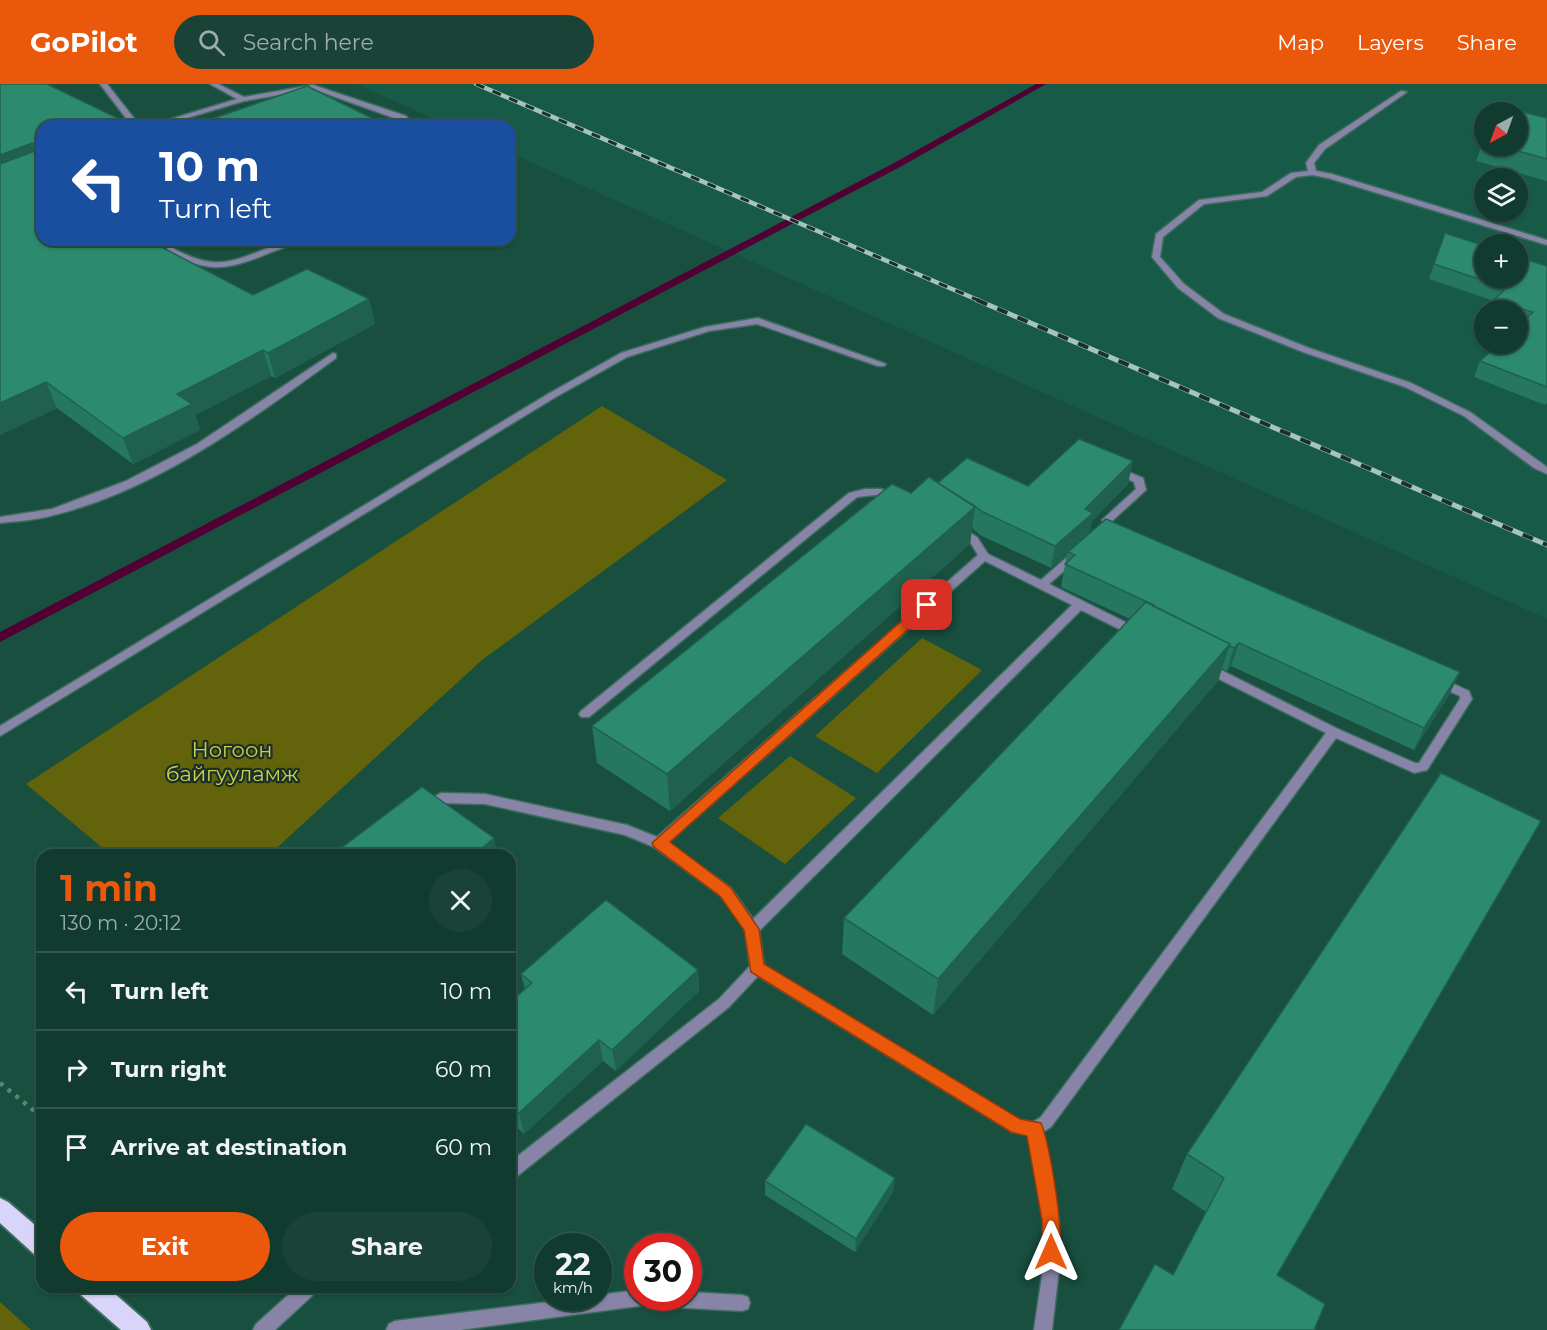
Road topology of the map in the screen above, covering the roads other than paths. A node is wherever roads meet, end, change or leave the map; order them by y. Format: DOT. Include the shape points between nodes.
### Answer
graph roads {
  1 [pos="103,84"];
  2 [pos="213,84"];
  3 [pos="1403,92"];
  4 [pos="243,99"];
  5 [pos="131,120"];
  6 [pos="172,120"];
  7 [pos="405,120"];
  8 [pos="1312,173"];
  9 [pos="1547,243"];
  10 [pos="170,246"];
  11 [pos="278,246"];
  12 [pos="333,356"];
  13 [pos="881,364"];
  14 [pos="1107,466"];
  15 [pos="1547,471"];
  16 [pos="903,499"];
  17 [pos="0,520"];
  18 [pos="942,520"];
  19 [pos="1109,531"];
  20 [pos="1083,549"];
  21 [pos="984,556"];
  22 [pos="1042,585"];
  23 [pos="1080,604"];
  24 [pos="1143,636"];
  25 [pos="1196,663"];
  26 [pos="1433,679"];
  27 [pos="585,714"];
  28 [pos="0,732"];
  29 [pos="1334,732"];
  30 [pos="412,813"];
  31 [pos="659,843"];
  32 [pos="752,929"];
  33 [pos="757,968"];
  34 [pos="1035,1129"];
  35 [pos="516,1167"];
  36 [pos="0,1209"];
  37 [pos="36,1241"];
  38 [pos="96,1293"];
  39 [pos="302,1293"];
  40 [pos="624,1300"];
  41 [pos="702,1301"];
  42 [pos="742,1303"];
  43 [pos="139,1330"];
  44 [pos="262,1330"];
  45 [pos="395,1330"];
  46 [pos="1043,1330"];
  1 -- 5 [label="street"];
  2 -- 4 [label="street"];
  3 -- 8 [label="street" via="1322,147 1310,163"];
  4 -- 6 [label="street"];
  4 -- 7 [label="street" via="314,87"];
  8 -- 9 [label="street"];
  8 -- 15 [label="street" via="1294,175 1264,194 1202,202 1159,236 1156,256 1181,286 1221,316 1408,385 1467,414"];
  10 -- 11 [label="street" via="170,250 190,261 207,266 227,264"];
  12 -- 17 [label="street" via="259,410 184,456 107,493 53,512"];
  13 -- 28 [label="street" via="758,321 708,329 624,355"];
  14 -- 19 [label="street" via="1142,485 1107,520"];
  16 -- 27 [label="street" via="882,491 867,490 853,495"];
  18 -- 21 [label="street" via="971,535"];
  20 -- 22 [label="street"];
  21 -- 22 [label="street"];
  21 -- 31 [label="street"];
  22 -- 23 [label="street"];
  23 -- 24 [label="street"];
  23 -- 32 [label="street"];
  25 -- 29 [label="street"];
  26 -- 29 [label="street" via="1466,694 1466,699 1420,769"];
  29 -- 34 [label="street" via="1046,1122"];
  30 -- 31 [label="street" via="441,798 485,799 627,830"];
  31 -- 32 [label="street" via="726,892"];
  32 -- 33 [label="street"];
  33 -- 34 [label="street" via="1017,1127"];
  33 -- 35 [label="street" via="724,1003"];
  34 -- 46 [label="street" via="1051,1220 1051,1269"];
  36 -- 37 [label="highway"];
  38 -- 43 [label="highway"];
  39 -- 44 [label="street"];
  40 -- 45 [label="street"];
  41 -- 42 [label="street"];
}
